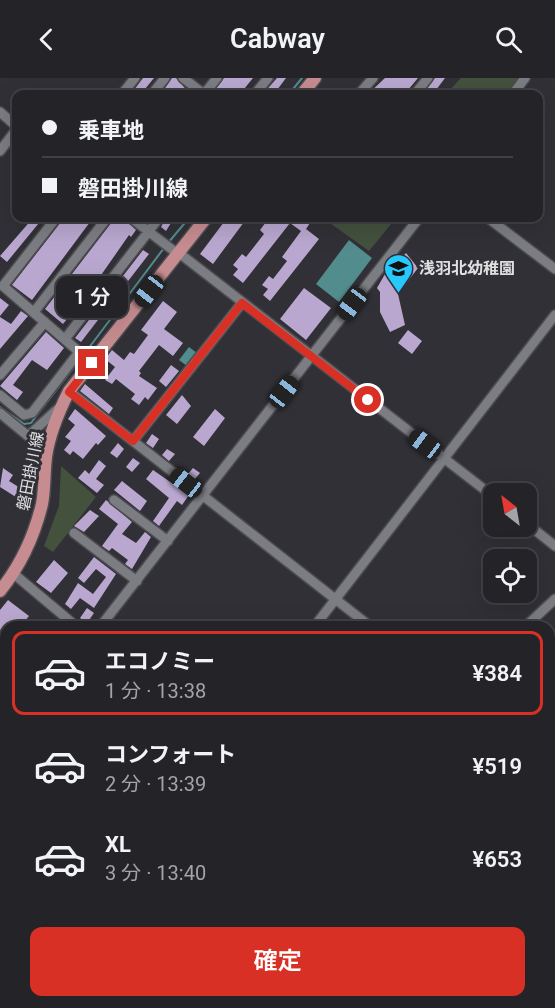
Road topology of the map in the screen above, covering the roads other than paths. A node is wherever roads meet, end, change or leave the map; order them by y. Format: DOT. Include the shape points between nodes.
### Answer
graph roads {
  1 [pos="135,78"];
  2 [pos="165,78"];
  3 [pos="183,78"];
  4 [pos="217,78"];
  5 [pos="268,78"];
  6 [pos="373,78"];
  7 [pos="428,78"];
  8 [pos="125,90"];
  9 [pos="155,90"];
  10 [pos="199,90"];
  11 [pos="207,90"];
  12 [pos="258,90"];
  13 [pos="362,90"];
  14 [pos="418,90"];
  15 [pos="0,112"];
  16 [pos="12,124"];
  17 [pos="12,134"];
  18 [pos="0,151"];
  19 [pos="53,222"];
  20 [pos="104,222"];
  21 [pos="136,222"];
  22 [pos="156,222"];
  23 [pos="203,222"];
  24 [pos="416,222"];
  25 [pos="493,222"];
  26 [pos="148,231"];
  27 [pos="178,254"];
  28 [pos="555,269"];
  29 [pos="7,289"];
  30 [pos="0,297"];
  31 [pos="242,303"];
  32 [pos="34,312"];
  33 [pos="555,315"];
  34 [pos="45,322"];
  35 [pos="65,339"];
  36 [pos="79,352"];
  37 [pos="312,357"];
  38 [pos="92,363"];
  39 [pos="0,375"];
  40 [pos="69,392"];
  41 [pos="0,395"];
  42 [pos="61,406"];
  43 [pos="0,413"];
  44 [pos="133,441"];
  45 [pos="444,458"];
  46 [pos="483,488"];
  47 [pos="203,496"];
  48 [pos="114,500"];
  49 [pos="74,532"];
  50 [pos="537,532"];
  51 [pos="168,541"];
  52 [pos="555,546"];
  53 [pos="14,573"];
  54 [pos="137,581"];
  55 [pos="0,591"];
  56 [pos="555,598"];
  57 [pos="335,599"];
  58 [pos="69,621"];
  59 [pos="105,621"];
  60 [pos="318,621"];
  61 [pos="363,621"];
  62 [pos="531,621"];
  1 -- 8 [label="street"];
  2 -- 9 [label="street"];
  3 -- 10 [label="street"];
  4 -- 11 [label="street"];
  5 -- 12 [label="street"];
  6 -- 13 [label="street"];
  7 -- 14 [label="street"];
  15 -- 16 [label="street"];
  17 -- 18 [label="street"];
  19 -- 29 [label="street" via="3,286"];
  20 -- 32 [label="street"];
  21 -- 26 [label="street"];
  22 -- 26 [label="street"];
  23 -- 27 [label="main road, 磐田掛川線"];
  24 -- 37 [label="street"];
  25 -- 28 [label="street"];
  26 -- 27 [label="street"];
  26 -- 35 [label="street"];
  27 -- 31 [label="street"];
  27 -- 38 [label="main road, 磐田掛川線"];
  29 -- 30 [label="street"];
  29 -- 32 [label="street"];
  31 -- 37 [label="street"];
  31 -- 44 [label="street"];
  32 -- 34 [label="street"];
  33 -- 45 [label="street"];
  34 -- 35 [label="street"];
  34 -- 39 [label="street"];
  35 -- 36 [label="street"];
  36 -- 38 [label="street"];
  36 -- 41 [label="street" via="32,413 24,415"];
  37 -- 45 [label="street"];
  37 -- 47 [label="street"];
  38 -- 40 [label="main road, 磐田掛川線"];
  40 -- 42 [label="main road, 磐田掛川線"];
  40 -- 44 [label="street"];
  42 -- 43 [label="street" via="28,436"];
  42 -- 53 [label="main road, 磐田掛川線" via="46,454 42,502 32,541"];
  44 -- 47 [label="street"];
  45 -- 46 [label="street"];
  45 -- 57 [label="street"];
  47 -- 51 [label="street"];
  47 -- 57 [label="street"];
  48 -- 51 [label="street"];
  49 -- 54 [label="street"];
  50 -- 52 [label="street"];
  51 -- 54 [label="street"];
  53 -- 55 [label="main road, 磐田掛川線"];
  53 -- 58 [label="street"];
  54 -- 59 [label="street"];
  56 -- 62 [label="street"];
  57 -- 60 [label="street"];
  57 -- 61 [label="street"];
}
